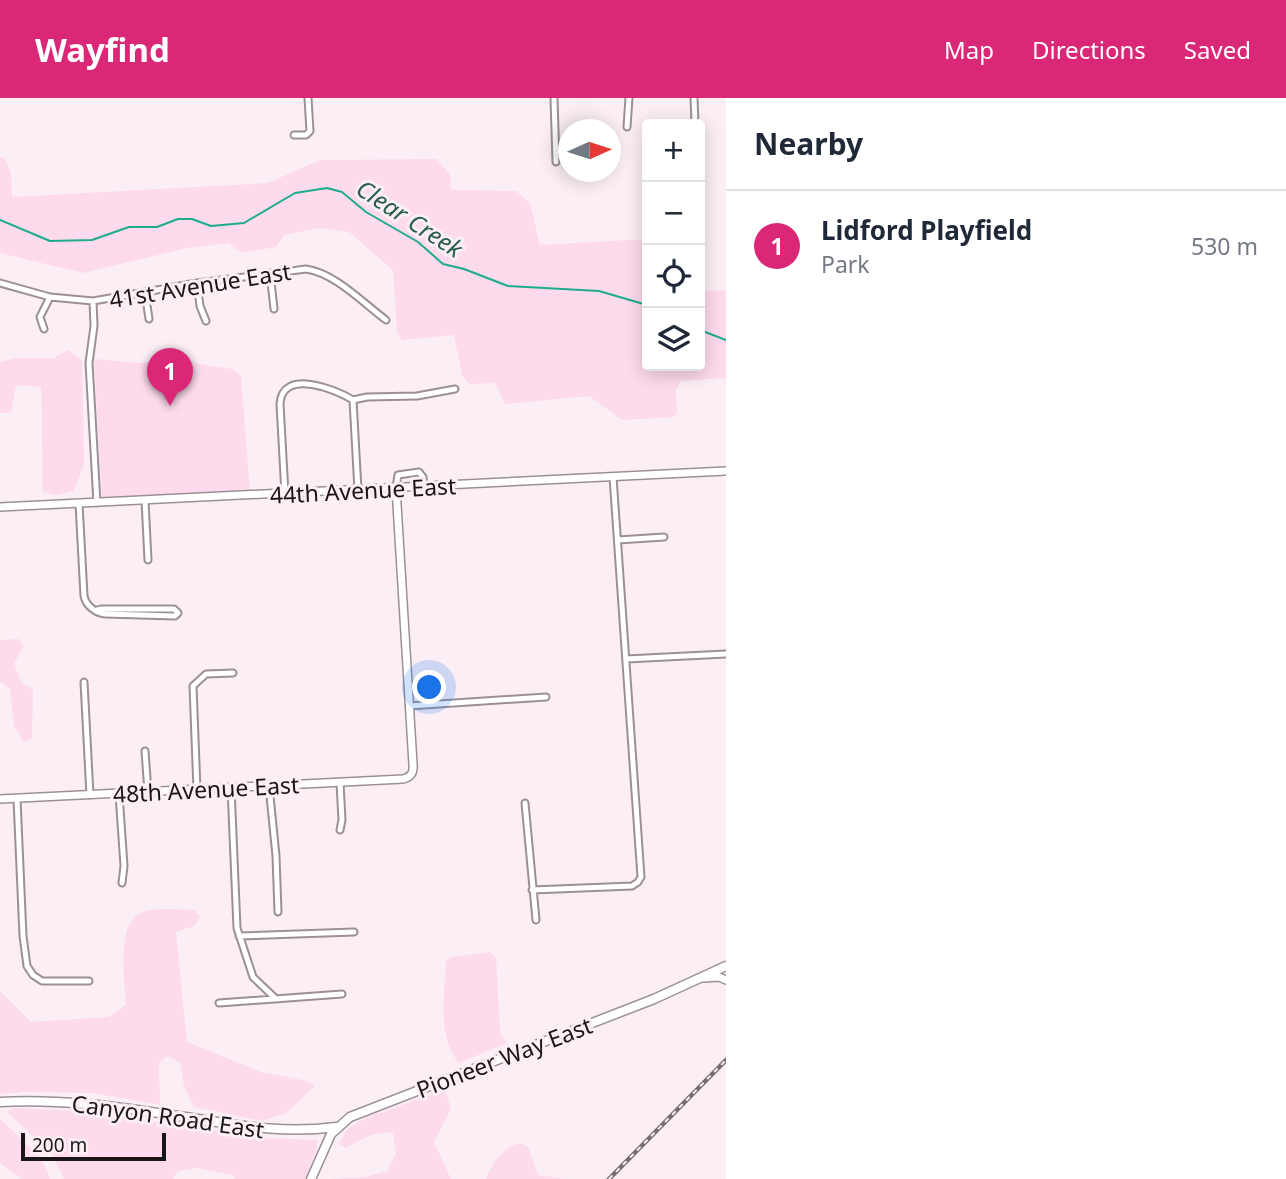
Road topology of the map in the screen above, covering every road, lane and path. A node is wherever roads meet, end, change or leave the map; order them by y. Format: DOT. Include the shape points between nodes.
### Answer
graph roads {
  1 [pos="309,98"];
  2 [pos="554,98"];
  3 [pos="629,98"];
  4 [pos="694,98"];
  5 [pos="695,119"];
  6 [pos="627,127"];
  7 [pos="294,135"];
  8 [pos="556,162"];
  9 [pos="270,273"];
  10 [pos="0,283"];
  11 [pos="197,283"];
  12 [pos="145,292"];
  13 [pos="50,297"];
  14 [pos="93,301"];
  15 [pos="274,309"];
  16 [pos="149,319"];
  17 [pos="386,320"];
  18 [pos="206,321"];
  19 [pos="44,329"];
  20 [pos="455,390"];
  21 [pos="353,400"];
  22 [pos="726,471"];
  23 [pos="613,477"];
  24 [pos="424,487"];
  25 [pos="396,488"];
  26 [pos="358,490"];
  27 [pos="285,494"];
  28 [pos="145,500"];
  29 [pos="97,503"];
  30 [pos="79,504"];
  31 [pos="0,507"];
  32 [pos="664,537"];
  33 [pos="618,540"];
  34 [pos="148,560"];
  35 [pos="97,610"];
  36 [pos="726,654"];
  37 [pos="626,659"];
  38 [pos="233,673"];
  39 [pos="84,682"];
  40 [pos="546,697"];
  41 [pos="409,706"];
  42 [pos="145,751"];
  43 [pos="340,783"];
  44 [pos="269,786"];
  45 [pos="231,788"];
  46 [pos="197,790"];
  47 [pos="148,792"];
  48 [pos="119,794"];
  49 [pos="90,795"];
  50 [pos="0,799"];
  51 [pos="17,799"];
  52 [pos="525,803"];
  53 [pos="340,830"];
  54 [pos="122,883"];
  55 [pos="532,890"];
  56 [pos="278,912"];
  57 [pos="536,920"];
  58 [pos="354,932"];
  59 [pos="239,936"];
  60 [pos="726,966"];
  61 [pos="704,978"];
  62 [pos="89,981"];
  63 [pos="726,981"];
  64 [pos="342,994"];
  65 [pos="276,999"];
  66 [pos="219,1003"];
  67 [pos="0,1102"];
  68 [pos="336,1127"];
  69 [pos="311,1179"];
  1 -- 7 [label="street" via="310,131"];
  2 -- 8 [label="street"];
  3 -- 6 [label="street"];
  4 -- 5 [label="street"];
  9 -- 11 [label="street, 41st Avenue East"];
  9 -- 15 [label="street"];
  9 -- 17 [label="street, 41st Avenue East" via="319,272"];
  10 -- 13 [label="street, 41st Avenue East"];
  11 -- 12 [label="street, 41st Avenue East"];
  11 -- 18 [label="street"];
  12 -- 14 [label="street, 41st Avenue East"];
  12 -- 16 [label="street"];
  13 -- 14 [label="street, 41st Avenue East"];
  13 -- 19 [label="street" via="40,317"];
  14 -- 29 [label="street" via="89,363"];
  20 -- 21 [label="street"];
  21 -- 26 [label="street"];
  21 -- 27 [label="street" via="315,385 284,390 280,404"];
  22 -- 23 [label="street, 44th Avenue East"];
  23 -- 24 [label="street, 44th Avenue East"];
  23 -- 33 [label="street"];
  24 -- 25 [label="street, 44th Avenue East"];
  24 -- 25 [label="street" via="421,474 410,473 398,475"];
  25 -- 26 [label="street, 44th Avenue East"];
  25 -- 41 [label="street"];
  26 -- 27 [label="street, 44th Avenue East"];
  27 -- 28 [label="street, 44th Avenue East"];
  28 -- 29 [label="street, 44th Avenue East"];
  28 -- 34 [label="street"];
  29 -- 30 [label="street, 44th Avenue East"];
  30 -- 31 [label="street, 44th Avenue East"];
  30 -- 35 [label="street" via="84,596"];
  32 -- 33 [label="street"];
  33 -- 37 [label="street"];
  35 -- 35 [label="street" via="110,615 178,613 174,609"];
  36 -- 37 [label="street"];
  37 -- 55 [label="street" via="641,877 632,886"];
  38 -- 46 [label="street" via="206,674 192,687"];
  39 -- 49 [label="street"];
  40 -- 41 [label="street"];
  41 -- 43 [label="street, 48th Avenue East" via="411,775"];
  42 -- 47 [label="street"];
  43 -- 44 [label="street, 48th Avenue East"];
  43 -- 53 [label="street"];
  44 -- 45 [label="street, 48th Avenue East"];
  44 -- 56 [label="street"];
  45 -- 46 [label="street, 48th Avenue East"];
  45 -- 59 [label="street"];
  46 -- 47 [label="street, 48th Avenue East"];
  47 -- 48 [label="street, 48th Avenue East"];
  48 -- 49 [label="street, 48th Avenue East"];
  48 -- 54 [label="street"];
  49 -- 51 [label="street, 48th Avenue East"];
  50 -- 51 [label="street, 48th Avenue East"];
  51 -- 62 [label="street" via="27,966 38,979 49,982"];
  52 -- 55 [label="street"];
  55 -- 57 [label="street"];
  58 -- 59 [label="street"];
  59 -- 65 [label="street" via="253,977"];
  60 -- 61 [label="main road, Pioneer Way East"];
  61 -- 63 [label="street"];
  61 -- 68 [label="main road, Pioneer Way East" via="361,1111"];
  64 -- 65 [label="street"];
  65 -- 66 [label="street"];
  67 -- 68 [label="main road, Canyon Road East" via="99,1104 290,1132"];
  68 -- 69 [label="main road"];
}
